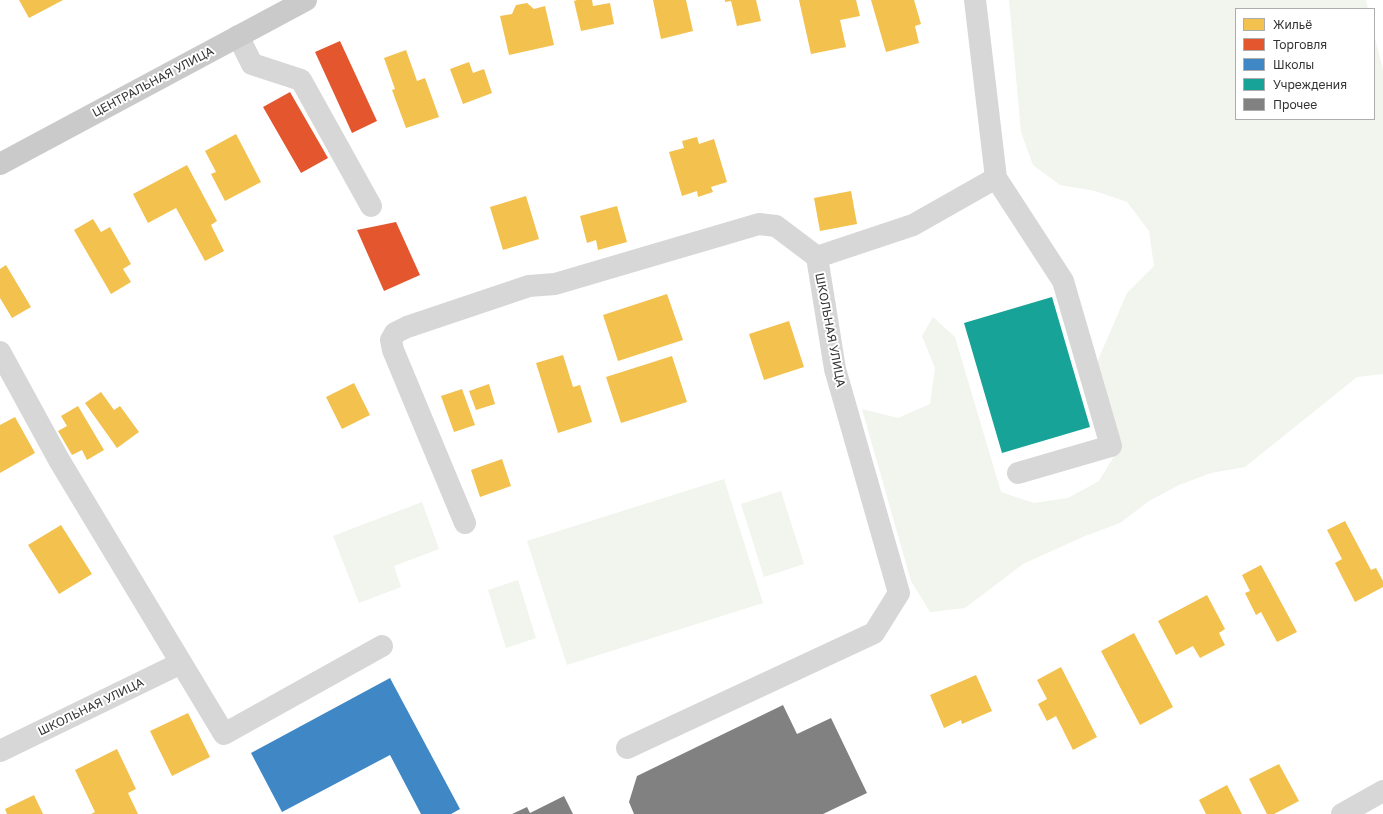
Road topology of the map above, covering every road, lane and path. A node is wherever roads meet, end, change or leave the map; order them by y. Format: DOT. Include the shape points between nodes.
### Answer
graph roads {
  1 [pos="306,0"];
  2 [pos="975,0"];
  3 [pos="238,36"];
  4 [pos="0,164"];
  5 [pos="996,178"];
  6 [pos="371,206"];
  7 [pos="817,257"];
  8 [pos="0,352"];
  9 [pos="1018,473"];
  10 [pos="465,523"];
  11 [pos="382,646"];
  12 [pos="181,662"];
  13 [pos="627,748"];
  14 [pos="0,751"];
  15 [pos="1383,791"];
  16 [pos="1342,814"];
  1 -- 3 [label="main road, ЦЕНТРАЛЬНАЯ УЛИЦА"];
  2 -- 5 [label="street"];
  3 -- 4 [label="main road, ЦЕНТРАЛЬНАЯ УЛИЦА"];
  3 -- 6 [label="street" via="252,64 301,80"];
  5 -- 7 [label="street, ШКОЛЬНАЯ УЛИЦА" via="913,225"];
  5 -- 9 [label="street" via="1063,281 1111,446"];
  7 -- 10 [label="street" via="776,226 759,224 555,284 529,286 395,333 391,340 393,350"];
  7 -- 13 [label="street, ШКОЛЬНАЯ УЛИЦА" via="835,369 899,593 874,633"];
  8 -- 12 [label="street" via="59,460"];
  11 -- 12 [label="street" via="224,734"];
  12 -- 14 [label="street, ШКОЛЬНАЯ УЛИЦА"];
  15 -- 16 [label="street"];
}
